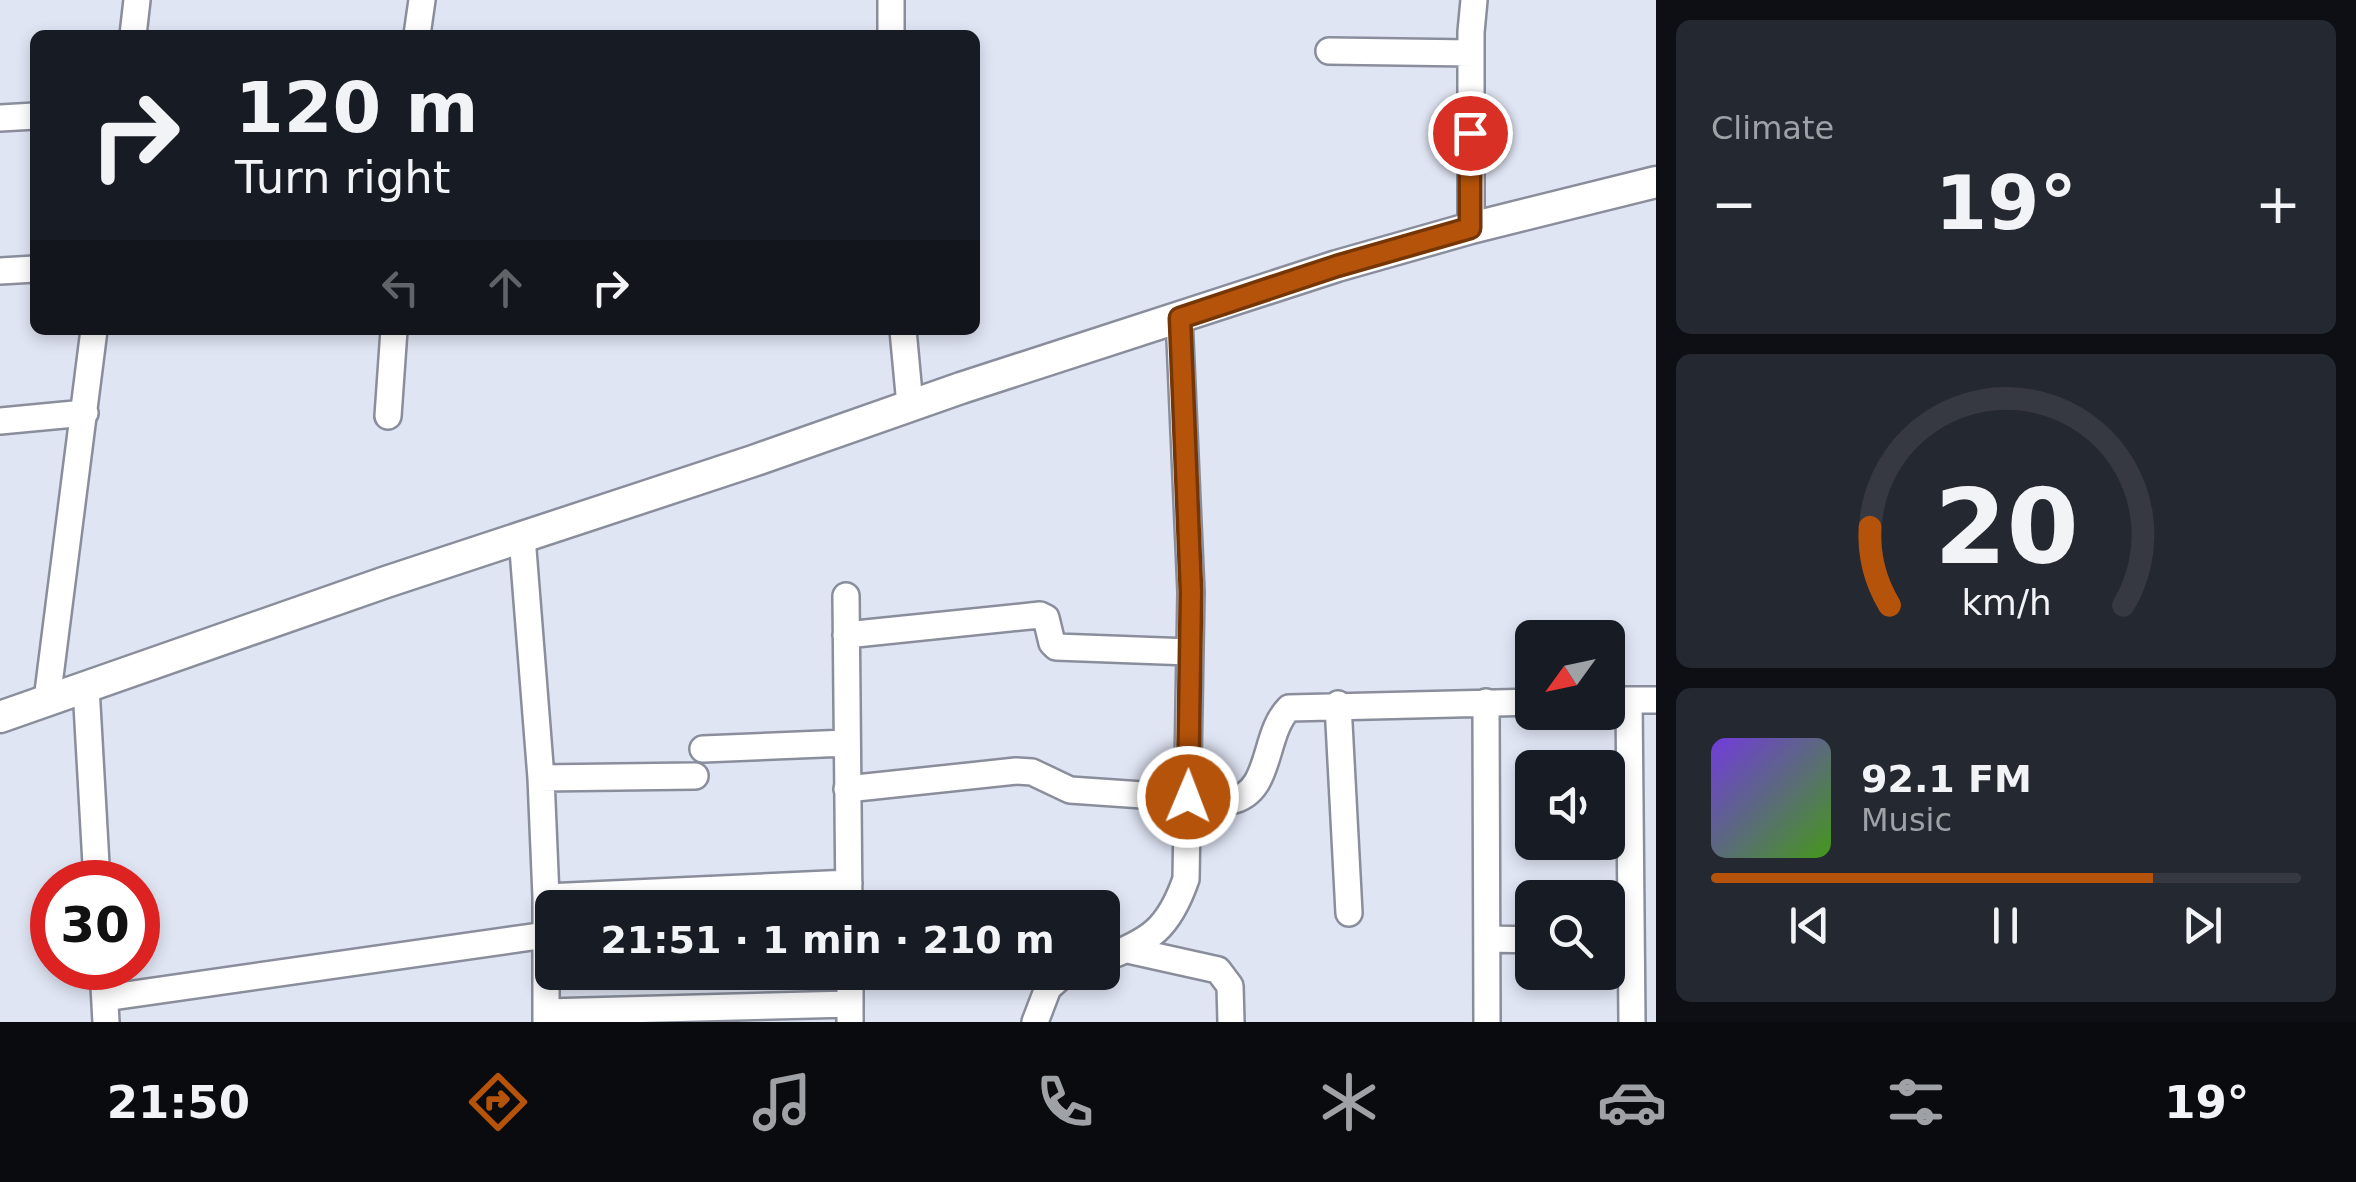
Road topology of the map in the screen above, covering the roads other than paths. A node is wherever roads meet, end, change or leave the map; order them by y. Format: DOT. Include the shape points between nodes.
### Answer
graph roads {
  1 [pos="137,0"];
  2 [pos="422,0"];
  3 [pos="892,0"];
  4 [pos="1474,0"];
  5 [pos="134,30"];
  6 [pos="418,30"];
  7 [pos="891,30"];
  8 [pos="1330,51"];
  9 [pos="1471,53"];
  10 [pos="30,116"];
  11 [pos="0,118"];
  12 [pos="1656,182"];
  13 [pos="1470,228"];
  14 [pos="30,270"];
  15 [pos="0,271"];
  16 [pos="1180,318"];
  17 [pos="93,335"];
  18 [pos="394,335"];
  19 [pos="903,335"];
  20 [pos="910,406"];
  21 [pos="85,413"];
  22 [pos="388,416"];
  23 [pos="0,422"];
  24 [pos="522,537"];
  25 [pos="846,596"];
  26 [pos="846,635"];
  27 [pos="1190,652"];
  28 [pos="86,687"];
  29 [pos="47,700"];
  30 [pos="1625,700"];
  31 [pos="1656,700"];
  32 [pos="1486,702"];
  33 [pos="1515,702"];
  34 [pos="1338,704"];
  35 [pos="0,716"];
  36 [pos="1618,730"];
  37 [pos="847,744"];
  38 [pos="704,749"];
  39 [pos="695,776"];
  40 [pos="541,778"];
  41 [pos="847,789"];
  42 [pos="1188,797"];
  43 [pos="96,860"];
  44 [pos="1619,880"];
  45 [pos="546,890"];
  46 [pos="849,890"];
  47 [pos="1349,913"];
  48 [pos="535,937"];
  49 [pos="1487,940"];
  50 [pos="1515,940"];
  51 [pos="1128,950"];
  52 [pos="1120,953"];
  53 [pos="1625,978"];
  54 [pos="546,990"];
  55 [pos="1047,990"];
  56 [pos="105,1010"];
  57 [pos="850,1013"];
  58 [pos="546,1017"];
  59 [pos="1035,1022"];
  60 [pos="1231,1022"];
  61 [pos="1488,1022"];
  62 [pos="1632,1022"];
  1 -- 5 [label="street"];
  2 -- 6 [label="street"];
  3 -- 7 [label="street"];
  4 -- 9 [label="street"];
  8 -- 9 [label="street"];
  9 -- 13 [label="street"];
  10 -- 11 [label="street"];
  12 -- 13 [label="street"];
  13 -- 16 [label="street"];
  14 -- 15 [label="street"];
  16 -- 20 [label="street"];
  16 -- 27 [label="street"];
  17 -- 21 [label="street"];
  18 -- 22 [label="street"];
  19 -- 20 [label="street"];
  20 -- 24 [label="street"];
  21 -- 23 [label="street"];
  21 -- 29 [label="street"];
  24 -- 28 [label="street"];
  24 -- 40 [label="street"];
  25 -- 26 [label="street"];
  26 -- 27 [label="street" via="1040,615 1056,648"];
  26 -- 37 [label="street"];
  27 -- 42 [label="street"];
  28 -- 29 [label="street"];
  28 -- 43 [label="street"];
  29 -- 35 [label="street"];
  30 -- 31 [label="street"];
  32 -- 33 [label="street"];
  32 -- 34 [label="street"];
  32 -- 49 [label="street"];
  34 -- 42 [label="street" via="1298,705 1280,717 1252,794 1230,801"];
  34 -- 47 [label="street"];
  36 -- 44 [label="street"];
  37 -- 38 [label="street"];
  37 -- 41 [label="street"];
  39 -- 40 [label="street"];
  40 -- 45 [label="street"];
  41 -- 42 [label="street" via="1032,772 1070,790"];
  41 -- 46 [label="street"];
  42 -- 51 [label="street" via="1186,878 1178,904 1160,931"];
  48 -- 56 [label="street"];
  49 -- 50 [label="street"];
  49 -- 61 [label="street"];
  51 -- 52 [label="street"];
  51 -- 60 [label="street" via="1218,970 1230,986"];
  53 -- 62 [label="street"];
  54 -- 58 [label="street"];
  55 -- 59 [label="street"];
  57 -- 58 [label="street"];
}
